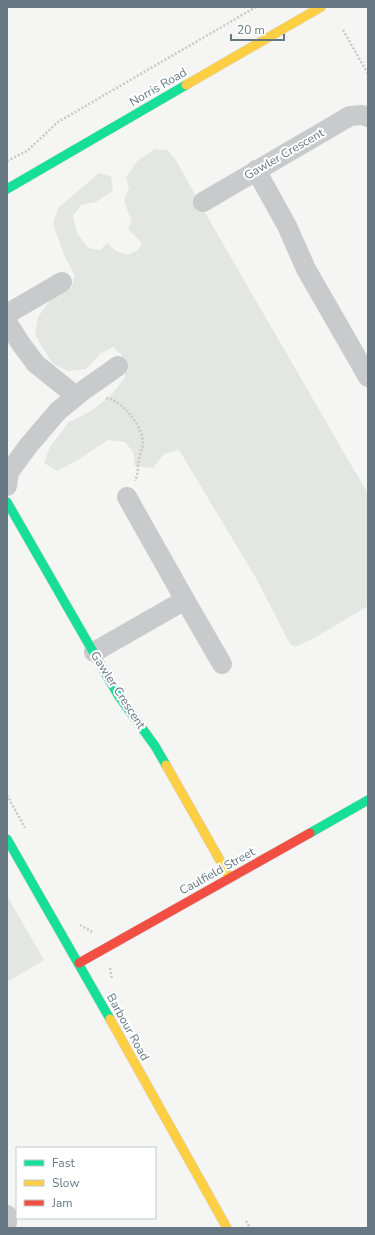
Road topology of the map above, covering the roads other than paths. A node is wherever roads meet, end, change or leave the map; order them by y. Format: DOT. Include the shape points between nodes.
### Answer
graph roads {
  1 [pos="321,7"];
  2 [pos="368,117"];
  3 [pos="256,170"];
  4 [pos="7,189"];
  5 [pos="203,202"];
  6 [pos="62,282"];
  7 [pos="7,314"];
  8 [pos="7,322"];
  9 [pos="118,366"];
  10 [pos="368,377"];
  11 [pos="83,391"];
  12 [pos="7,486"];
  13 [pos="127,497"];
  14 [pos="7,502"];
  15 [pos="185,600"];
  16 [pos="94,652"];
  17 [pos="222,664"];
  18 [pos="368,800"];
  19 [pos="7,839"];
  20 [pos="230,878"];
  21 [pos="79,963"];
  22 [pos="7,1215"];
  23 [pos="7,1223"];
  24 [pos="227,1228"];
  1 -- 4 [label="street, Norris Road"];
  2 -- 3 [label="street, Gawler Crescent" via="350,116"];
  3 -- 5 [label="street, Gawler Crescent"];
  3 -- 10 [label="street" via="287,226 306,269"];
  6 -- 7 [label="street"];
  8 -- 11 [label="street" via="36,364"];
  9 -- 11 [label="street"];
  11 -- 12 [label="street" via="58,411 29,445 9,472"];
  13 -- 15 [label="street"];
  14 -- 16 [label="street, Gawler Crescent"];
  15 -- 16 [label="street"];
  15 -- 17 [label="street"];
  16 -- 20 [label="street, Gawler Crescent" via="118,695 155,746"];
  18 -- 20 [label="street, Caulfield Street"];
  19 -- 21 [label="street, Barbour Road"];
  20 -- 21 [label="street, Caulfield Street"];
  21 -- 24 [label="street, Barbour Road"];
  22 -- 23 [label="street"];
}
